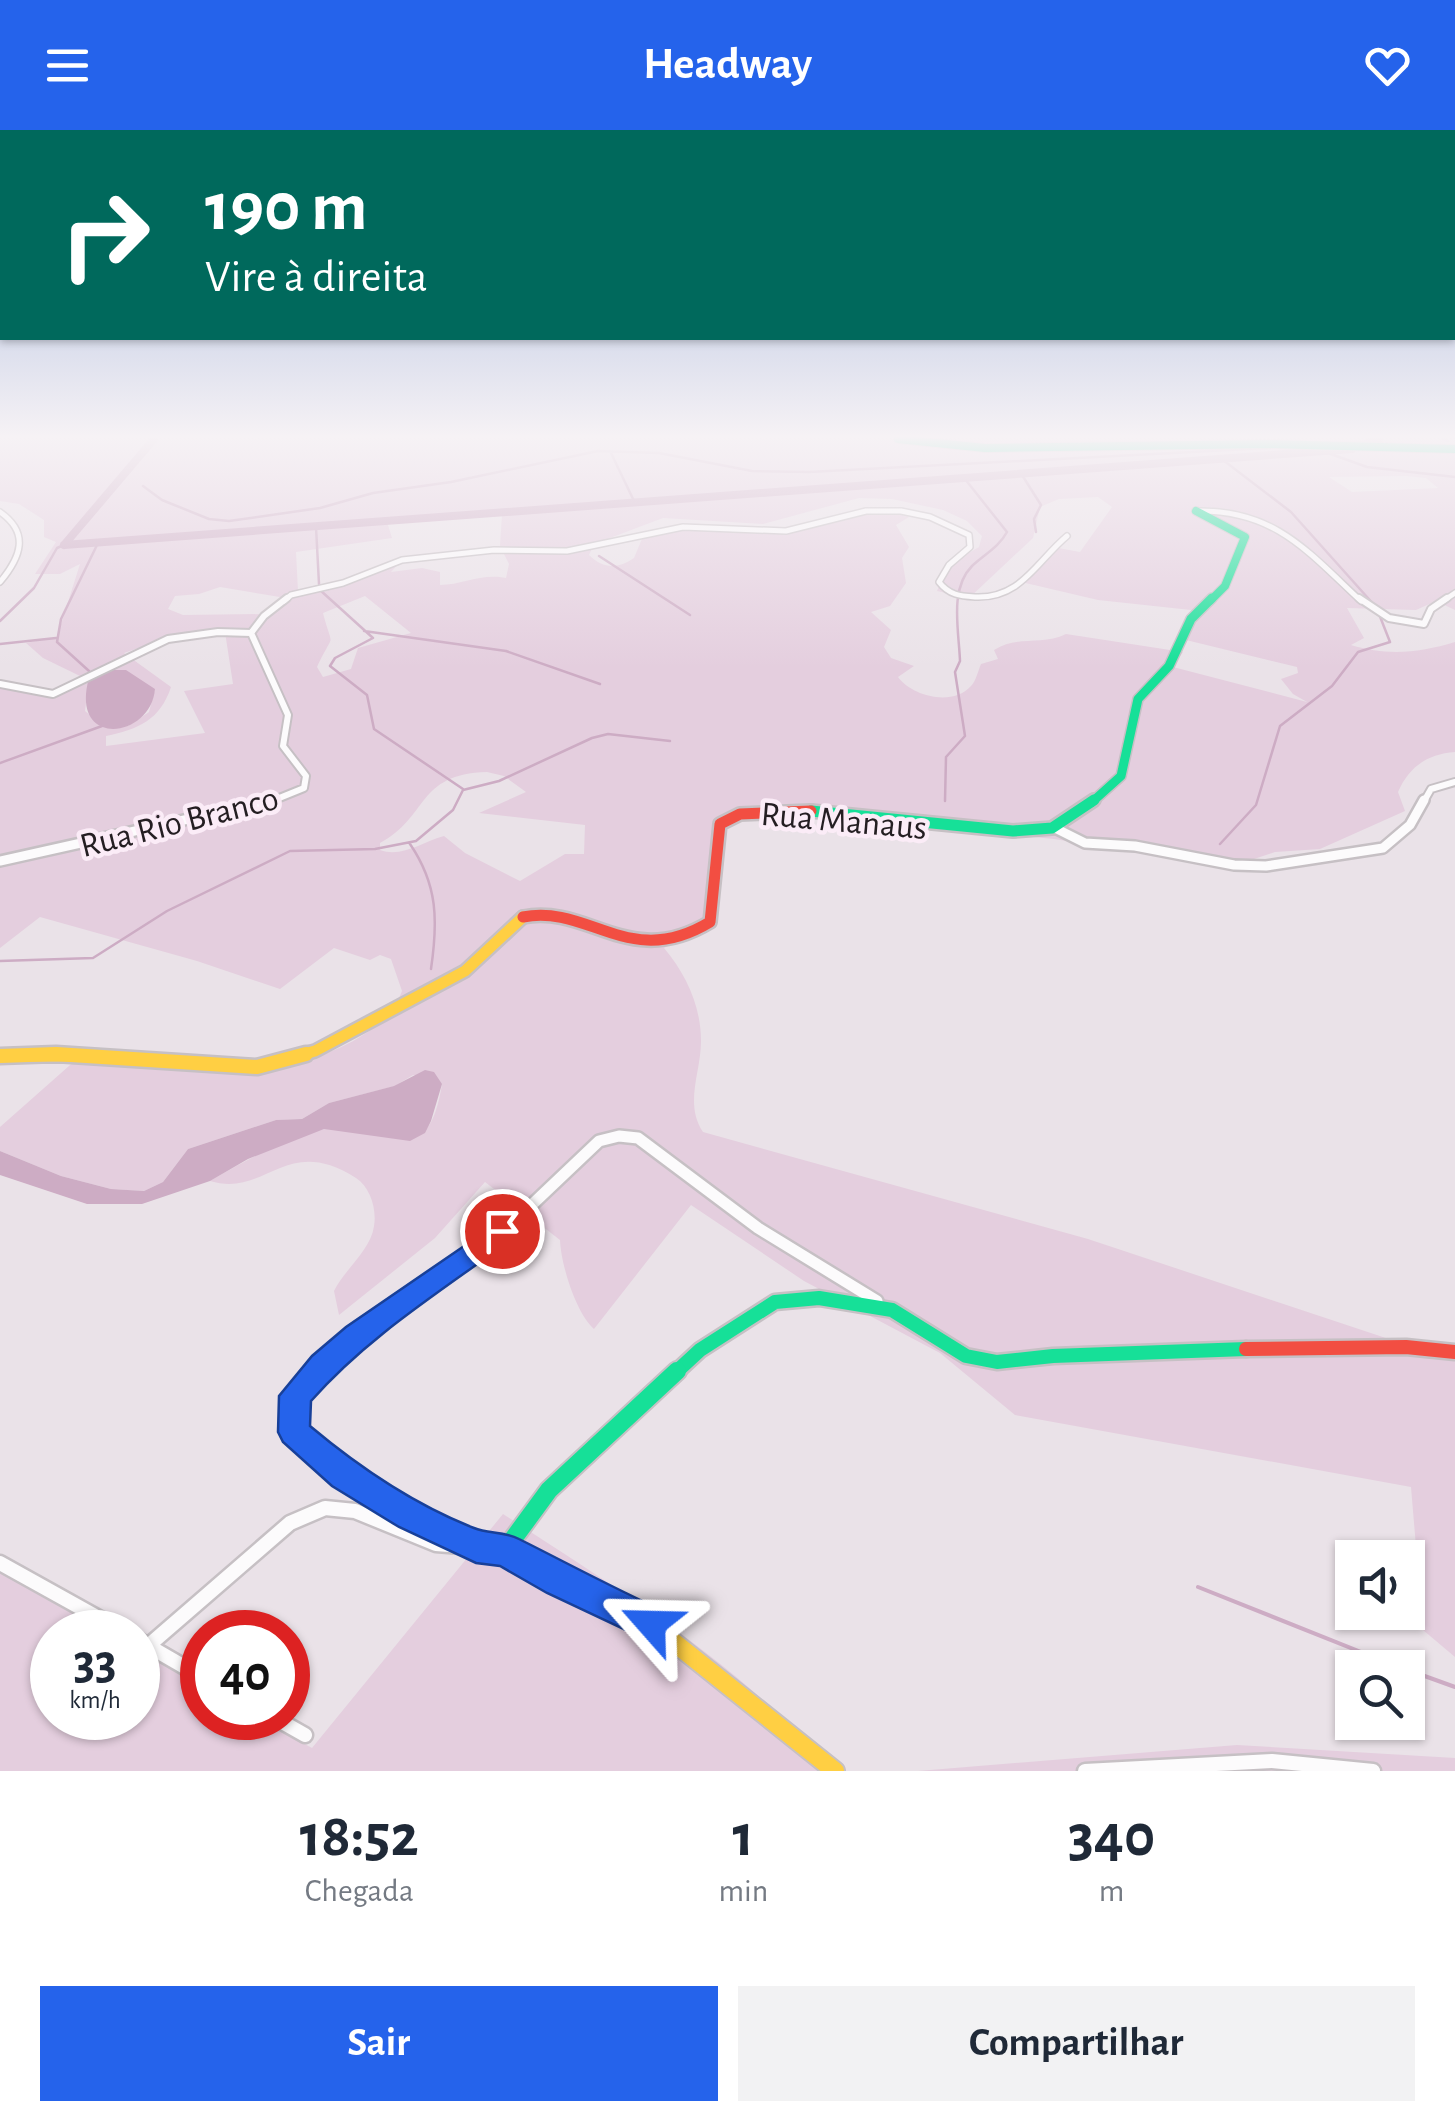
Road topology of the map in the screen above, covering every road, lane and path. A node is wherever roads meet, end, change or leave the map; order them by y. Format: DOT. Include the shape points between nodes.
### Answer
graph roads {
  1 [pos="6,516"];
  2 [pos="841,516"];
  3 [pos="919,516"];
  4 [pos="1205,516"];
  5 [pos="1234,516"];
  6 [pos="1067,536"];
  7 [pos="0,582"];
  8 [pos="1455,593"];
  9 [pos="251,633"];
  10 [pos="0,684"];
  11 [pos="1455,782"];
  12 [pos="1053,828"];
  13 [pos="0,862"];
  14 [pos="0,1056"];
  15 [pos="892,1310"];
  16 [pos="1455,1352"];
  17 [pos="476,1547"];
  18 [pos="505,1550"];
  19 [pos="0,1563"];
  20 [pos="84,1610"];
  21 [pos="160,1628"];
  22 [pos="835,1771"];
  23 [pos="1085,1771"];
  24 [pos="1373,1771"];
  1 -- 7 [label="street" via="23,533 22,550"];
  2 -- 9 [label="street" via="786,530 683,526 567,552 494,550 402,560 291,595"];
  3 -- 6 [label="street" via="969,534 970,546 939,582 954,595 991,600 1014,592"];
  4 -- 12 [label="street" via="1245,537 1240,556 1225,585 1186,625 1166,670 1137,702 1120,778"];
  5 -- 8 [label="street" via="1297,539 1352,595 1393,620 1424,624 1431,608"];
  9 -- 10 [label="street" via="170,636 53,694"];
  9 -- 13 [label="street, Rua Rio Branco" via="288,715 283,746 306,776 304,788 264,804"];
  11 -- 12 [label="street" via="1431,789 1410,825 1383,848 1320,860 1234,865 1085,843"];
  12 -- 14 [label="street, Rua Manaus" via="941,828 830,812 738,812 720,824 710,922 668,942 648,944 527,915 460,975 320,1050 278,1064"];
  15 -- 16 [label="street" via="966,1356 996,1362 1289,1348"];
  15 -- 17 [label="street" via="758,1228 638,1138 599,1140 520,1216 357,1336 295,1396 294,1432 344,1475"];
  15 -- 18 [label="street" via="819,1298 775,1302 731,1327 549,1490"];
  17 -- 18 [label="street"];
  17 -- 21 [label="street" via="436,1544 356,1511 325,1508 290,1523"];
  18 -- 22 [label="street" via="651,1624"];
  19 -- 20 [label="street"];
  23 -- 24 [label="street" via="1272,1761"];
}
